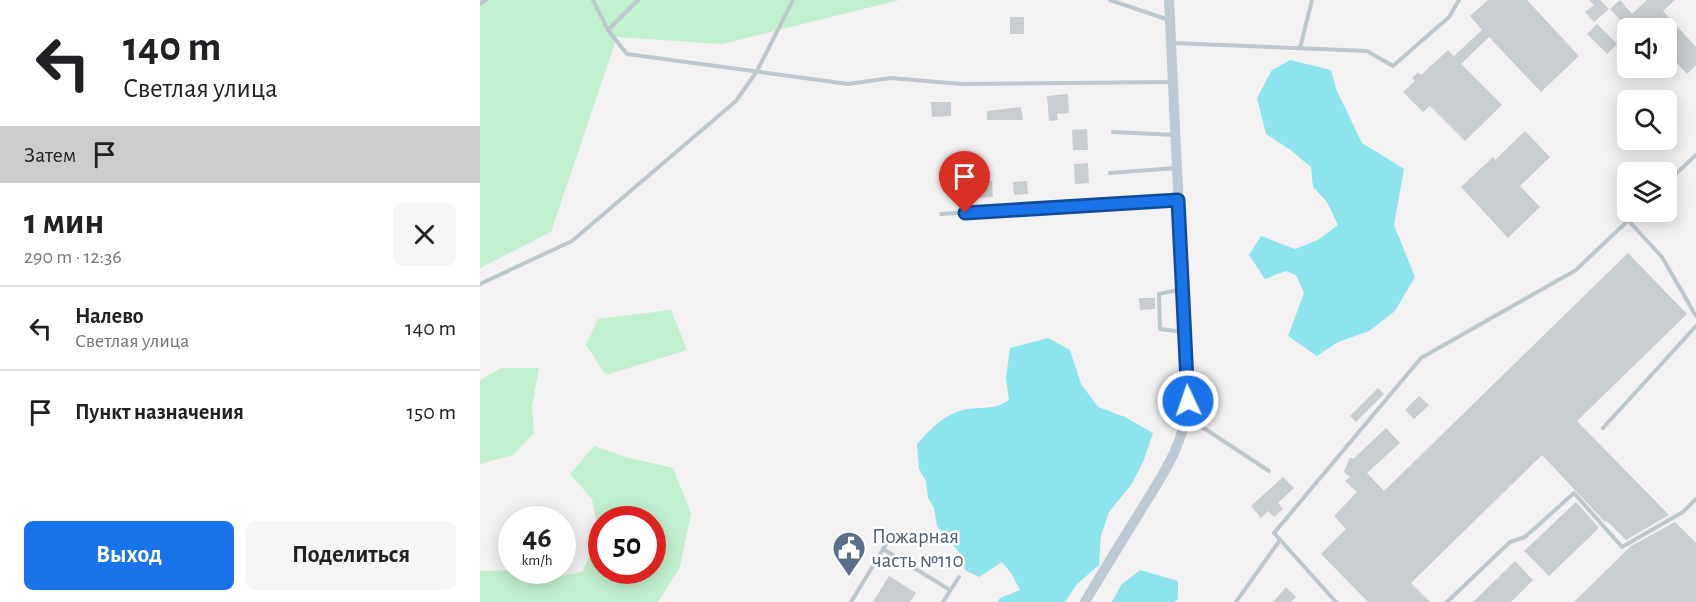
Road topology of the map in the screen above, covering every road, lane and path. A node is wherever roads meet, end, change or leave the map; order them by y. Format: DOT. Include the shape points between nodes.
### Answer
graph roads {
  1 [pos="486,0"];
  2 [pos="593,0"];
  3 [pos="638,0"];
  4 [pos="793,0"];
  5 [pos="1110,0"];
  6 [pos="1312,0"];
  7 [pos="1459,0"];
  8 [pos="1166,1"];
  9 [pos="480,4"];
  10 [pos="1170,21"];
  11 [pos="608,30"];
  12 [pos="1171,43"];
  13 [pos="1300,48"];
  14 [pos="757,71"];
  15 [pos="1173,82"];
  16 [pos="1113,132"];
  17 [pos="1175,135"];
  18 [pos="1696,156"];
  19 [pos="1177,168"];
  20 [pos="1110,173"];
  21 [pos="1677,173"];
  22 [pos="1178,200"];
  23 [pos="941,214"];
  24 [pos="1626,222"];
  25 [pos="1630,222"];
  26 [pos="480,284"];
  27 [pos="1183,289"];
  28 [pos="1696,316"];
  29 [pos="1696,326"];
  30 [pos="1185,332"];
  31 [pos="1187,417"];
  32 [pos="1603,428"];
  33 [pos="1269,471"];
  34 [pos="1696,499"];
  35 [pos="890,538"];
  36 [pos="1280,540"];
  37 [pos="884,549"];
  38 [pos="958,577"];
  39 [pos="950,590"];
  40 [pos="851,602"];
  41 [pos="943,602"];
  42 [pos="1085,602"];
  43 [pos="1236,602"];
  44 [pos="1336,602"];
  45 [pos="1447,602"];
  1 -- 9 [label="lane"];
  2 -- 11 [label="lane"];
  3 -- 11 [label="lane"];
  4 -- 14 [label="lane"];
  5 -- 10 [label="lane"];
  6 -- 13 [label="lane"];
  7 -- 13 [label="lane" via="1449,17 1393,66 1367,51"];
  8 -- 10 [label="main road"];
  10 -- 12 [label="main road"];
  11 -- 14 [label="lane" via="627,54"];
  12 -- 13 [label="lane"];
  12 -- 15 [label="main road"];
  14 -- 15 [label="lane" via="848,84 891,78 961,84"];
  14 -- 26 [label="lane" via="736,101 572,241"];
  15 -- 17 [label="main road"];
  16 -- 17 [label="lane"];
  17 -- 19 [label="main road"];
  18 -- 21 [label="lane"];
  19 -- 20 [label="lane"];
  19 -- 22 [label="main road"];
  22 -- 23 [label="lane"];
  22 -- 27 [label="main road"];
  24 -- 36 [label="lane" via="1576,270 1421,358 1274,533"];
  25 -- 28 [label="lane" via="1662,257"];
  27 -- 30 [label="main road"];
  27 -- 30 [label="lane" via="1159,294 1160,329"];
  29 -- 32 [label="lane"];
  30 -- 31 [label="main road"];
  31 -- 33 [label="lane"];
  31 -- 42 [label="main road" via="1169,465"];
  34 -- 45 [label="lane" via="1683,512 1622,547 1574,493 1525,537 1510,542"];
  35 -- 37 [label="lane"];
  36 -- 43 [label="lane"];
  36 -- 44 [label="lane"];
  37 -- 39 [label="lane"];
  37 -- 40 [label="lane"];
  38 -- 39 [label="lane"];
  39 -- 41 [label="lane"];
}
